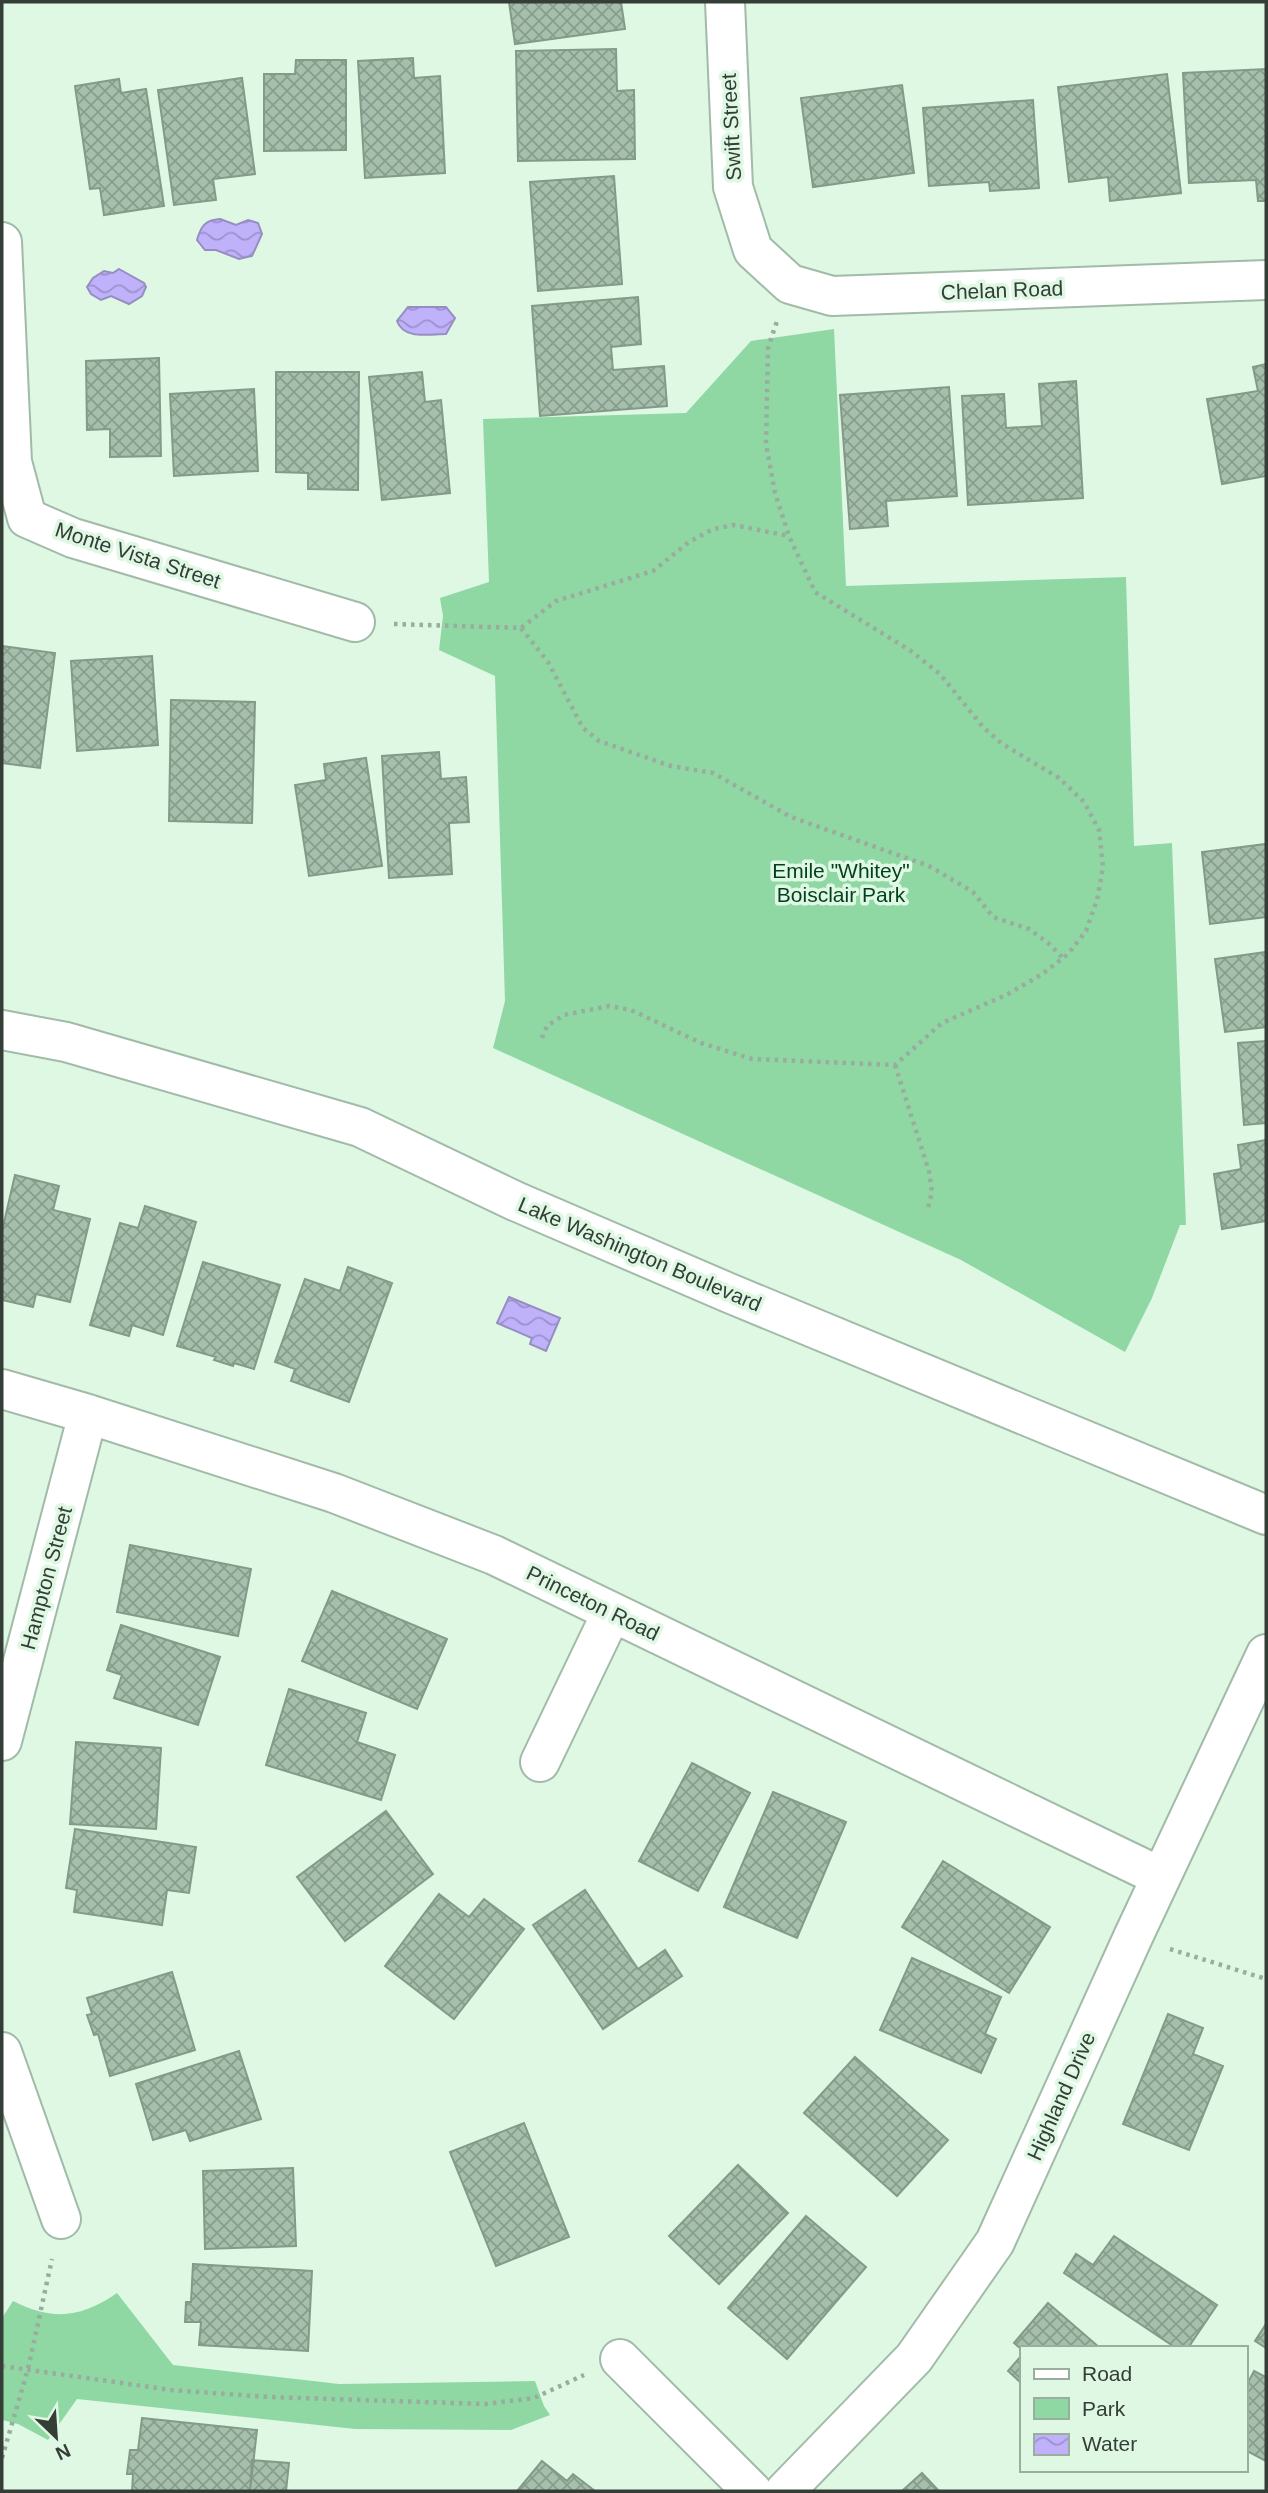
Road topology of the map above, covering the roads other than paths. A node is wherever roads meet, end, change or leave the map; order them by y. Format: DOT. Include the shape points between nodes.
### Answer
graph roads {
  1 [pos="725,2"];
  2 [pos="2,242"];
  3 [pos="753,250"];
  4 [pos="1266,280"];
  5 [pos="355,622"];
  6 [pos="2,1030"];
  7 [pos="2,1390"];
  8 [pos="88,1414"];
  9 [pos="1266,1515"];
  10 [pos="612,1612"];
  11 [pos="1266,1654"];
  12 [pos="2,1741"];
  13 [pos="540,1762"];
  14 [pos="1161,1877"];
  15 [pos="2,2052"];
  16 [pos="61,2219"];
  17 [pos="620,2359"];
  18 [pos="752,2491"];
  19 [pos="785,2491"];
  1 -- 3 [label="street, Swift Street" via="733,187"];
  2 -- 5 [label="street, Monte Vista Street" via="12,462 27,518 73,538"];
  3 -- 4 [label="street, Chelan Road" via="790,284 832,296"];
  6 -- 9 [label="street, Lake Washington Boulevard" via="66,1042 360,1128 717,1288"];
  7 -- 8 [label="street, Princeton Road"];
  8 -- 10 [label="street, Princeton Road" via="334,1493 494,1555"];
  8 -- 12 [label="street, Hampton Street"];
  10 -- 13 [label="street"];
  10 -- 14 [label="street, Princeton Road"];
  11 -- 14 [label="street, Highland Drive"];
  14 -- 19 [label="street, Highland Drive" via="995,2242 914,2358"];
  15 -- 16 [label="street"];
  17 -- 18 [label="street"];
}
